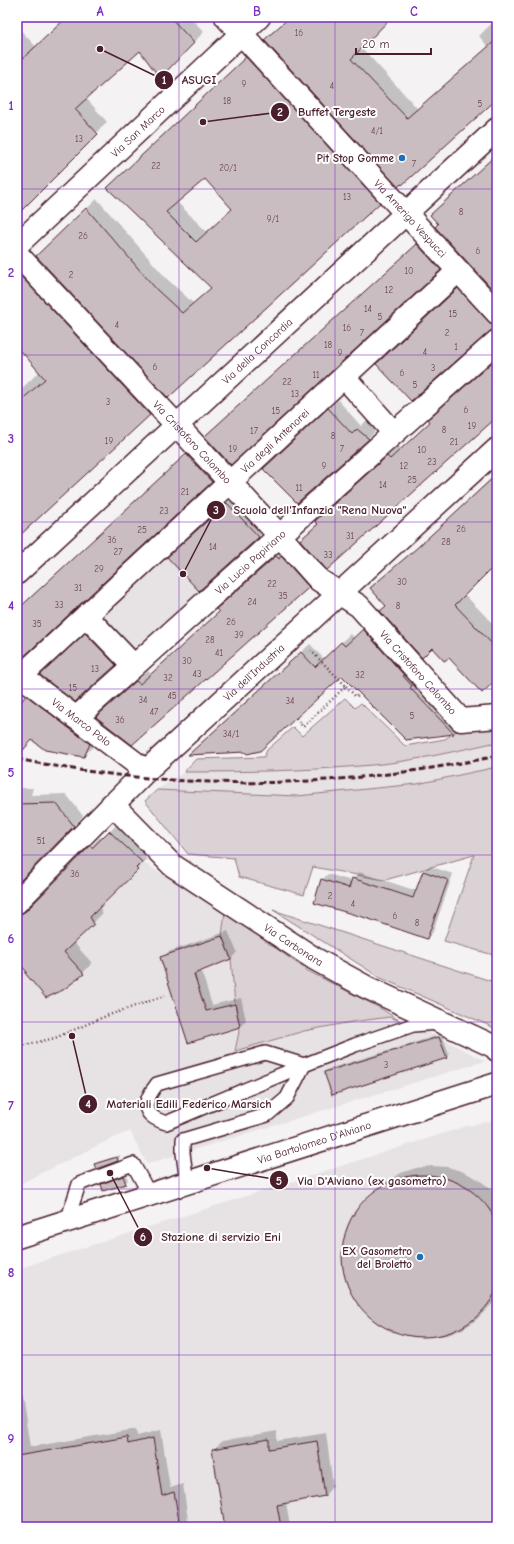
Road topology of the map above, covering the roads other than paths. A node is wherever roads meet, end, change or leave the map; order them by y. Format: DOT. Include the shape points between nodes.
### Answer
graph roads {
  1 [pos="226,17"];
  2 [pos="259,17"];
  3 [pos="241,34"];
  4 [pos="497,130"];
  5 [pos="406,214"];
  6 [pos="17,245"];
  7 [pos="17,254"];
  8 [pos="458,271"];
  9 [pos="497,313"];
  10 [pos="497,342"];
  11 [pos="345,378"];
  12 [pos="177,425"];
  13 [pos="394,433"];
  14 [pos="497,448"];
  15 [pos="230,483"];
  16 [pos="280,536"];
  17 [pos="17,573"];
  18 [pos="339,593"];
  19 [pos="86,616"];
  20 [pos="134,666"];
  21 [pos="19,675"];
  22 [pos="497,717"];
  23 [pos="76,718"];
  24 [pos="146,771"];
  25 [pos="112,804"];
  26 [pos="17,902"];
  27 [pos="444,1023"];
  28 [pos="497,1050"];
  29 [pos="304,1065"];
  30 [pos="497,1084"];
  31 [pos="187,1183"];
  32 [pos="150,1195"];
  33 [pos="67,1221"];
  34 [pos="17,1237"];
  1 -- 3 [label="street, Via Amerigo Vespucci"];
  2 -- 3 [label="street, Via San Marco"];
  3 -- 5 [label="street, Via Amerigo Vespucci"];
  3 -- 6 [label="street, Via San Marco"];
  4 -- 5 [label="street, Via della Concordia"];
  5 -- 8 [label="street, Via Amerigo Vespucci"];
  5 -- 12 [label="street, Via della Concordia"];
  7 -- 12 [label="street, Via Cristoforo Colombo"];
  8 -- 9 [label="street, Via Amerigo Vespucci"];
  8 -- 11 [label="street, Via degli Antenorei"];
  10 -- 13 [label="street, Via Lucio Papiriano"];
  11 -- 13 [label="street"];
  11 -- 15 [label="street, Via degli Antenorei"];
  12 -- 15 [label="street, Via Cristoforo Colombo"];
  12 -- 17 [label="street, Via della Concordia"];
  13 -- 16 [label="street, Via Lucio Papiriano"];
  14 -- 18 [label="street, Via dell'Industria"];
  15 -- 16 [label="street, Via Cristoforo Colombo"];
  15 -- 19 [label="street, Via degli Antenorei"];
  16 -- 18 [label="street, Via Cristoforo Colombo" via="319,580"];
  16 -- 20 [label="street, Via Lucio Papiriano"];
  18 -- 22 [label="street, Via Cristoforo Colombo" via="359,606 461,720"];
  18 -- 24 [label="street, Via dell'Industria"];
  19 -- 20 [label="street"];
  19 -- 21 [label="street, Via degli Antenorei"];
  20 -- 23 [label="street, Via Lucio Papiriano"];
  21 -- 23 [label="street, Via Marco Polo"];
  23 -- 24 [label="street, Via Marco Polo"];
  24 -- 25 [label="street, Via dell'Industria"];
  25 -- 26 [label="street, Via dell'Industria"];
  25 -- 27 [label="street, Via Carbonara" via="172,865 315,959 366,987"];
  27 -- 28 [label="street, Via Carbonara" via="495,1046"];
  27 -- 29 [label="lane" via="413,1025"];
  29 -- 29 [label="lane" via="166,1123 155,1119 149,1113 146,1104 148,1096 157,1084 265,1053"];
  29 -- 31 [label="lane" via="287,1098 267,1115 183,1140"];
  30 -- 31 [label="street, Via Bartolomeo D'Alviano"];
  31 -- 32 [label="street, Via Bartolomeo D'Alviano"];
  32 -- 33 [label="street, Via Bartolomeo D'Alviano"];
  32 -- 33 [label="lane" via="133,1164 79,1184"];
  33 -- 34 [label="street, Via Bartolomeo D'Alviano"];
}
